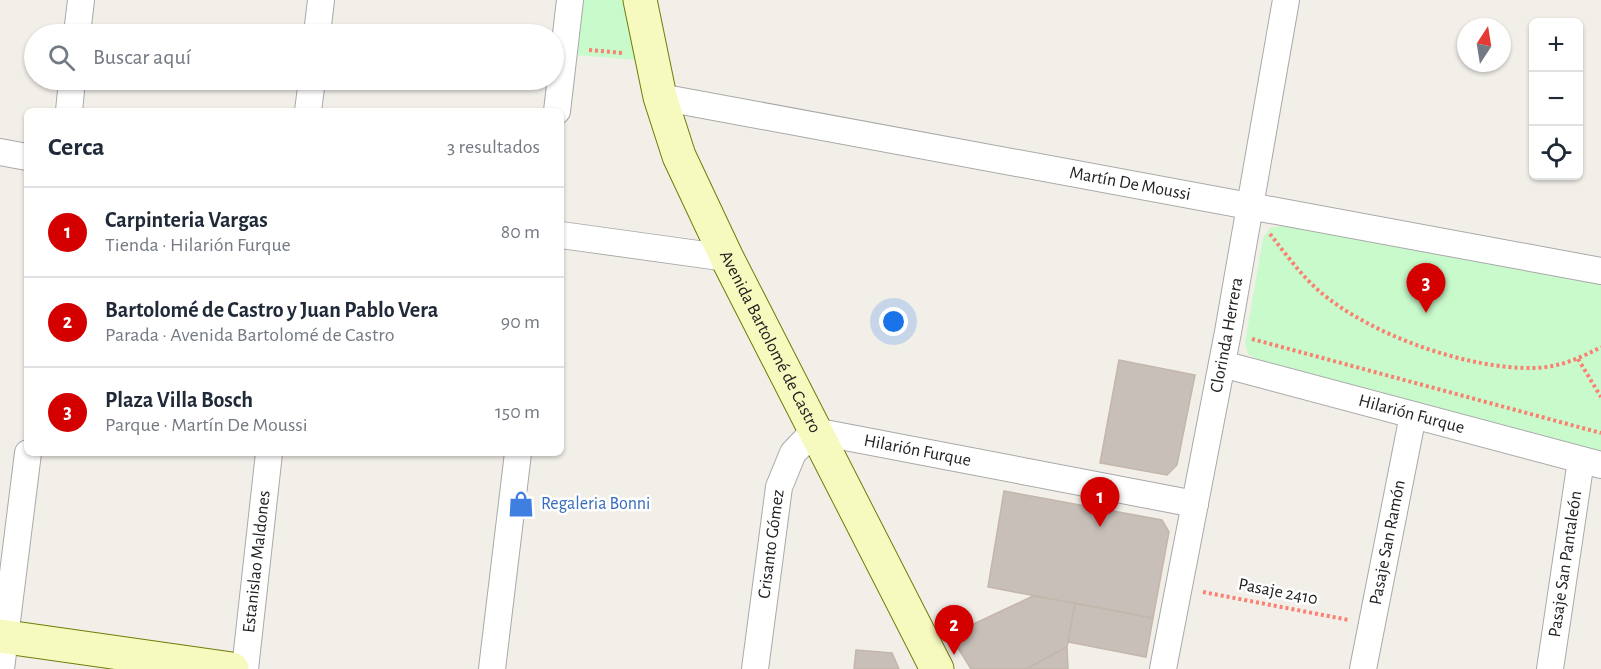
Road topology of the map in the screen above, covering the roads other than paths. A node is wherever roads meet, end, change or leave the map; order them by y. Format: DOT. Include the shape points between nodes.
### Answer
graph roads {
  1 [pos="81,0"];
  2 [pos="321,0"];
  3 [pos="570,0"];
  4 [pos="640,0"];
  5 [pos="1286,0"];
  6 [pos="78,24"];
  7 [pos="318,24"];
  8 [pos="564,47"];
  9 [pos="71,90"];
  10 [pos="311,90"];
  11 [pos="559,90"];
  12 [pos="660,98"];
  13 [pos="69,108"];
  14 [pos="308,108"];
  15 [pos="557,108"];
  16 [pos="0,152"];
  17 [pos="24,156"];
  18 [pos="1250,208"];
  19 [pos="564,235"];
  20 [pos="727,258"];
  21 [pos="1601,271"];
  22 [pos="1222,364"];
  23 [pos="1413,415"];
  24 [pos="814,431"];
  25 [pos="28,456"];
  26 [pos="269,456"];
  27 [pos="518,456"];
  28 [pos="1591,462"];
  29 [pos="1195,504"];
  30 [pos="2,636"];
  31 [pos="1,669"];
  32 [pos="232,669"];
  33 [pos="245,669"];
  34 [pos="492,669"];
  35 [pos="755,669"];
  36 [pos="937,669"];
  37 [pos="1163,669"];
  38 [pos="1363,669"];
  39 [pos="1550,669"];
  1 -- 6 [label="street"];
  2 -- 7 [label="street"];
  3 -- 8 [label="street"];
  4 -- 12 [label="main road, Avenida Bartolomé de Castro"];
  5 -- 18 [label="street, Clorinda Herrera"];
  9 -- 13 [label="street"];
  10 -- 14 [label="street"];
  11 -- 15 [label="street"];
  12 -- 18 [label="street, Martín De Moussi"];
  12 -- 20 [label="main road, Avenida Bartolomé de Castro" via="679,156"];
  16 -- 17 [label="street"];
  18 -- 21 [label="street, Martín De Moussi"];
  18 -- 22 [label="street, Clorinda Herrera"];
  19 -- 20 [label="street"];
  20 -- 24 [label="main road, Avenida Bartolomé de Castro"];
  22 -- 23 [label="street, Hilarión Furque"];
  22 -- 29 [label="street, Clorinda Herrera"];
  23 -- 28 [label="street, Hilarión Furque"];
  23 -- 38 [label="street, Pasaje San Ramón"];
  24 -- 29 [label="street, Hilarión Furque"];
  24 -- 35 [label="street, Crisanto Gómez" via="793,453 779,487"];
  24 -- 36 [label="main road, Avenida Bartolomé de Castro"];
  25 -- 30 [label="street"];
  26 -- 33 [label="street, Estanislao Maldones"];
  27 -- 34 [label="street"];
  28 -- 39 [label="street, Pasaje San Pantaleón"];
  29 -- 37 [label="street, Clorinda Herrera"];
  30 -- 31 [label="street"];
  30 -- 32 [label="main road"];
}
